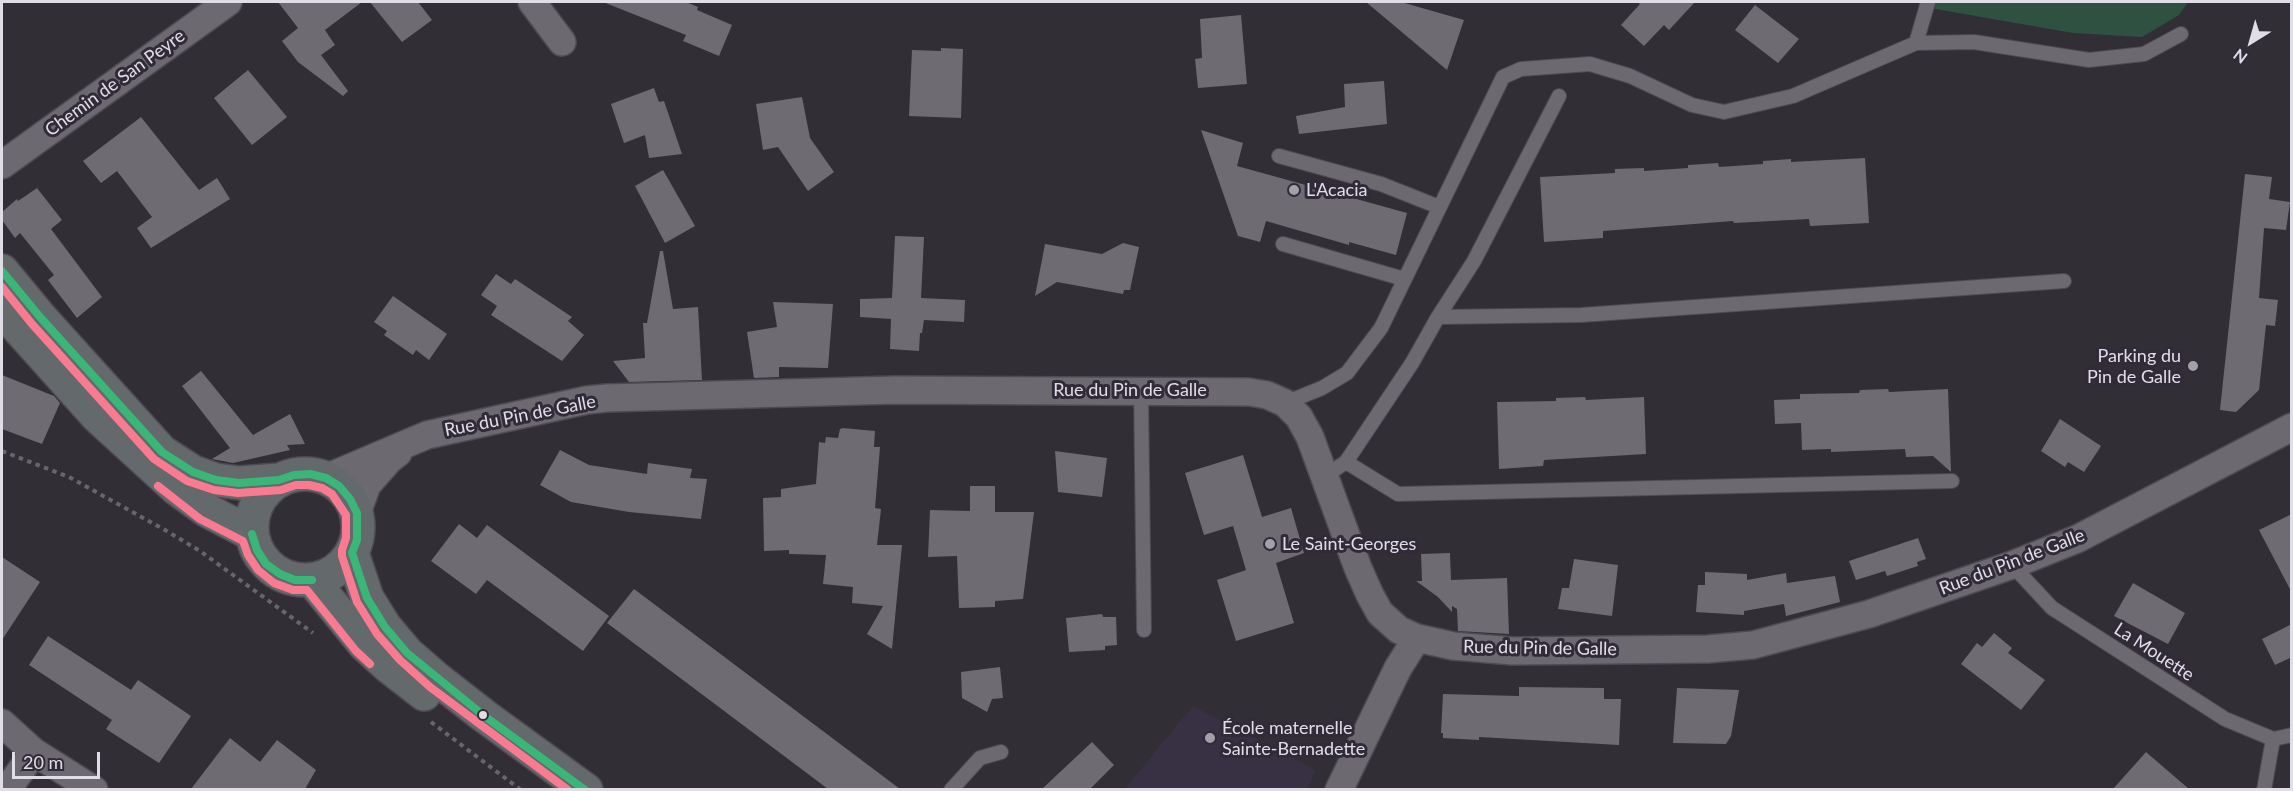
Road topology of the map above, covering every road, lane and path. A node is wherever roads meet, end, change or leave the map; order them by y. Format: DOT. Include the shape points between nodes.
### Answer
graph roads {
  1 [pos="228,2"];
  2 [pos="532,2"];
  3 [pos="1928,2"];
  4 [pos="2181,34"];
  5 [pos="562,42"];
  6 [pos="1916,42"];
  7 [pos="1559,96"];
  8 [pos="1280,156"];
  9 [pos="2,165"];
  10 [pos="1439,207"];
  11 [pos="1283,244"];
  12 [pos="2,271"];
  13 [pos="1404,279"];
  14 [pos="2064,281"];
  15 [pos="2,294"];
  16 [pos="2,310"];
  17 [pos="1438,317"];
  18 [pos="1141,390"];
  19 [pos="119,403"];
  20 [pos="1285,403"];
  21 [pos="2292,427"];
  22 [pos="427,435"];
  23 [pos="2,451"];
  24 [pos="1335,469"];
  25 [pos="326,478"];
  26 [pos="279,480"];
  27 [pos="1952,481"];
  28 [pos="357,513"];
  29 [pos="252,534"];
  30 [pos="352,553"];
  31 [pos="2012,565"];
  32 [pos="312,580"];
  33 [pos="1144,630"];
  34 [pos="317,636"];
  35 [pos="1417,638"];
  36 [pos="428,720"];
  37 [pos="2,723"];
  38 [pos="2292,735"];
  39 [pos="2273,739"];
  40 [pos="34,752"];
  41 [pos="1001,752"];
  42 [pos="7,789"];
  43 [pos="94,789"];
  44 [pos="521,789"];
  45 [pos="551,789"];
  46 [pos="586,789"];
  47 [pos="951,789"];
  48 [pos="1339,789"];
  49 [pos="2264,789"];
  1 -- 9 [label="street, Chemin de San Peyre"];
  2 -- 5 [label="street"];
  3 -- 6 [label="lane"];
  4 -- 6 [label="lane" via="2144,54 2089,60 1974,42"];
  6 -- 10 [label="lane" via="1793,96 1724,112 1692,105 1630,76 1590,64 1521,69 1503,77"];
  7 -- 17 [label="lane" via="1473,261"];
  8 -- 10 [label="lane" via="1381,184"];
  10 -- 13 [label="lane"];
  11 -- 13 [label="lane"];
  12 -- 19 [label="main road"];
  13 -- 20 [label="lane" via="1381,328 1347,373"];
  14 -- 17 [label="lane" via="1581,315"];
  15 -- 19 [label="street"];
  16 -- 29 [label="main road" via="97,416 177,489 206,510"];
  17 -- 24 [label="lane" via="1412,363"];
  18 -- 20 [label="street, Rue du Pin de Galle" via="1249,392"];
  18 -- 22 [label="street, Rue du Pin de Galle" via="895,390 607,398"];
  18 -- 33 [label="lane"];
  19 -- 26 [label="main road" via="162,452 193,472 239,483"];
  20 -- 24 [label="street, Rue du Pin de Galle"];
  21 -- 31 [label="street, Rue du Pin de Galle" via="2077,539"];
  22 -- 25 [label="street, Rue du Pin de Galle"];
  22 -- 28 [label="street, Rue du Pin de Galle" via="389,460 367,485"];
  23 -- 34 [label="path" via="69,477 165,530"];
  24 -- 27 [label="lane" via="1398,494"];
  24 -- 35 [label="street, Rue du Pin de Galle" via="1370,595 1380,613"];
  25 -- 26 [label="main road" via="310,474"];
  25 -- 28 [label="main road" via="339,486"];
  26 -- 29 [label="main road" via="257,503"];
  28 -- 30 [label="main road" via="357,540"];
  29 -- 32 [label="main road" via="266,564 295,580"];
  30 -- 32 [label="main road" via="342,566"];
  30 -- 46 [label="main road" via="367,598 407,653 464,701"];
  31 -- 35 [label="street, Rue du Pin de Galle" via="1869,614 1754,645 1513,651 1453,646"];
  31 -- 39 [label="lane, La Mouette" via="2052,608 2225,719"];
  32 -- 45 [label="main road" via="364,644 388,666"];
  35 -- 48 [label="street" via="1398,668"];
  36 -- 44 [label="path"];
  37 -- 40 [label="street"];
  38 -- 39 [label="lane"];
  39 -- 49 [label="lane"];
  40 -- 42 [label="street"];
  40 -- 43 [label="street"];
  41 -- 47 [label="lane" via="980,758"];
}
